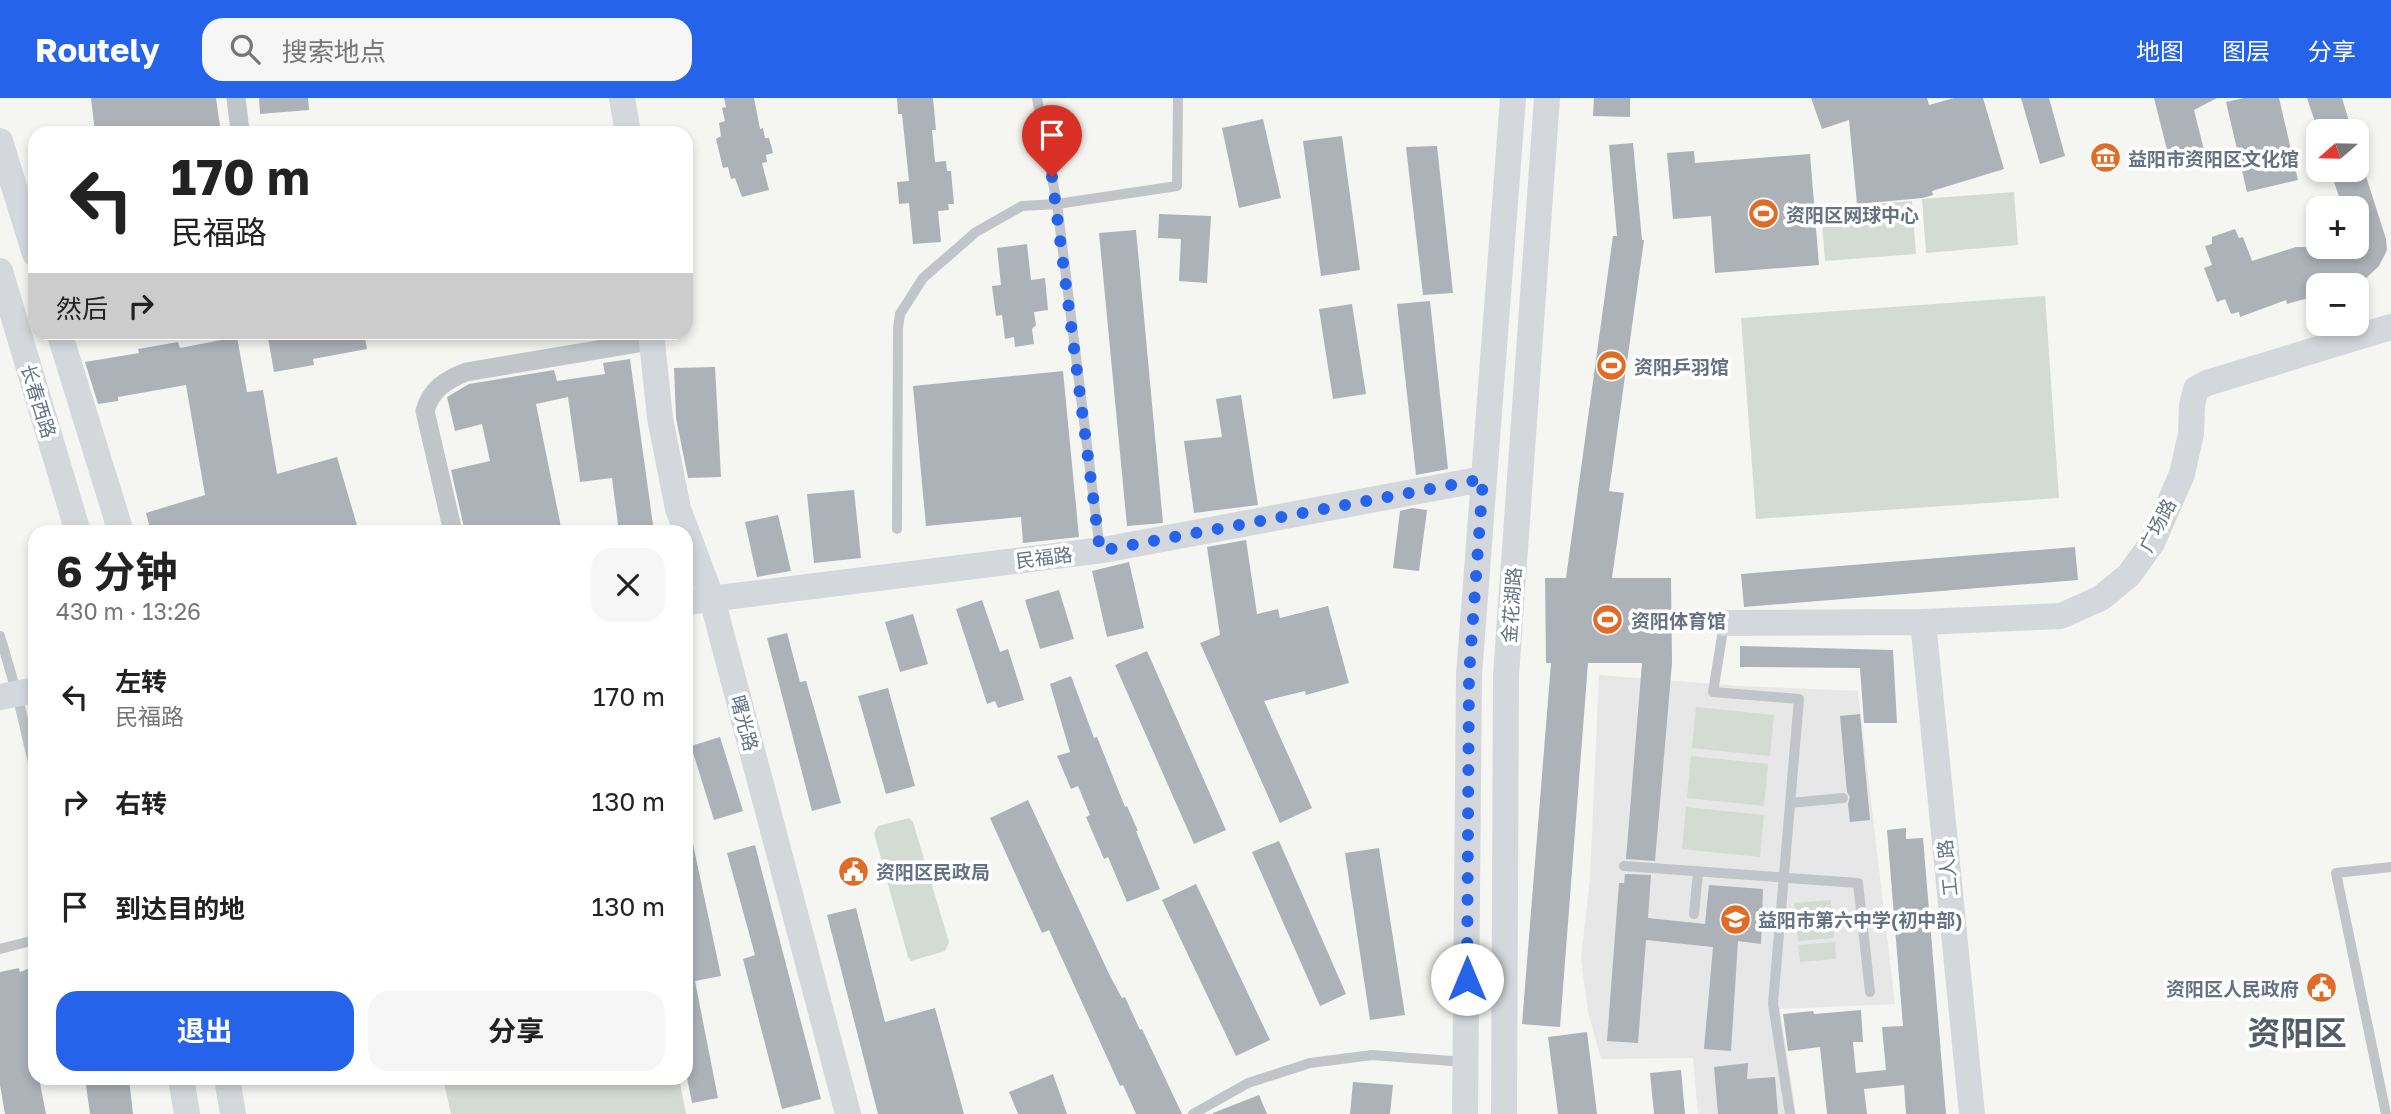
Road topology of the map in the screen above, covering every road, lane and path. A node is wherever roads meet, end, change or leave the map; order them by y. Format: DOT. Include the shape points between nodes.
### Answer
graph roads {
  1 [pos="236,98"];
  2 [pos="622,98"];
  3 [pos="1037,98"];
  4 [pos="1178,98"];
  5 [pos="1513,98"];
  6 [pos="1547,98"];
  7 [pos="240,126"];
  8 [pos="627,126"];
  9 [pos="0,141"];
  10 [pos="1057,204"];
  11 [pos="28,231"];
  12 [pos="0,271"];
  13 [pos="2391,327"];
  14 [pos="61,340"];
  15 [pos="635,340"];
  16 [pos="651,340"];
  17 [pos="1483,479"];
  18 [pos="76,525"];
  19 [pos="119,525"];
  20 [pos="451,525"];
  21 [pos="686,525"];
  22 [pos="897,529"];
  23 [pos="693,546"];
  24 [pos="1100,551"];
  25 [pos="712,599"];
  26 [pos="693,601"];
  27 [pos="1923,622"];
  28 [pos="1724,623"];
  29 [pos="0,636"];
  30 [pos="17,694"];
  31 [pos="28,742"];
  32 [pos="1843,798"];
  33 [pos="1790,803"];
  34 [pos="1625,866"];
  35 [pos="2391,867"];
  36 [pos="1698,872"];
  37 [pos="1783,879"];
  38 [pos="1694,914"];
  39 [pos="28,942"];
  40 [pos="0,949"];
  41 [pos="1870,992"];
  42 [pos="1466,1063"];
  43 [pos="182,1085"];
  44 [pos="228,1085"];
  45 [pos="187,1114"];
  46 [pos="233,1114"];
  47 [pos="848,1114"];
  48 [pos="1193,1114"];
  49 [pos="1465,1114"];
  50 [pos="1504,1114"];
  51 [pos="1790,1114"];
  52 [pos="1972,1114"];
  53 [pos="2386,1114"];
  1 -- 7 [label="street"];
  2 -- 8 [label="street"];
  3 -- 10 [label="lane"];
  4 -- 10 [label="lane" via="1177,186"];
  5 -- 17 [label="street"];
  6 -- 50 [label="street, 金花湖路" via="1506,675"];
  9 -- 11 [label="street"];
  10 -- 22 [label="lane" via="1022,206 976,232 923,278 900,314"];
  10 -- 24 [label="lane"];
  12 -- 18 [label="street, 长春西路"];
  13 -- 27 [label="street, 广场路" via="2196,389 2182,474 2152,543 2129,575 2101,598 2061,616"];
  14 -- 19 [label="street"];
  15 -- 20 [label="street" via="466,372 448,379 429,396 425,411"];
  16 -- 21 [label="street, 曙光路" via="662,430"];
  17 -- 24 [label="street, 民福路"];
  17 -- 42 [label="street" via="1469,675"];
  23 -- 25 [label="street, 曙光路"];
  24 -- 25 [label="street, 民福路"];
  25 -- 26 [label="street, 民福路"];
  25 -- 47 [label="street, 曙光路"];
  27 -- 28 [label="street, 广场路"];
  27 -- 52 [label="street, 工人路"];
  28 -- 33 [label="lane" via="1713,692 1799,699"];
  29 -- 30 [label="lane"];
  30 -- 31 [label="lane"];
  32 -- 33 [label="lane"];
  33 -- 37 [label="lane"];
  34 -- 36 [label="lane"];
  35 -- 53 [label="lane" via="2336,873"];
  36 -- 37 [label="lane"];
  36 -- 38 [label="lane"];
  37 -- 41 [label="lane" via="1858,883"];
  37 -- 51 [label="lane" via="1773,1004"];
  39 -- 40 [label="lane"];
  42 -- 48 [label="lane" via="1372,1055 1310,1063 1248,1083"];
  42 -- 49 [label="street"];
  43 -- 45 [label="street"];
  44 -- 46 [label="street"];
}
